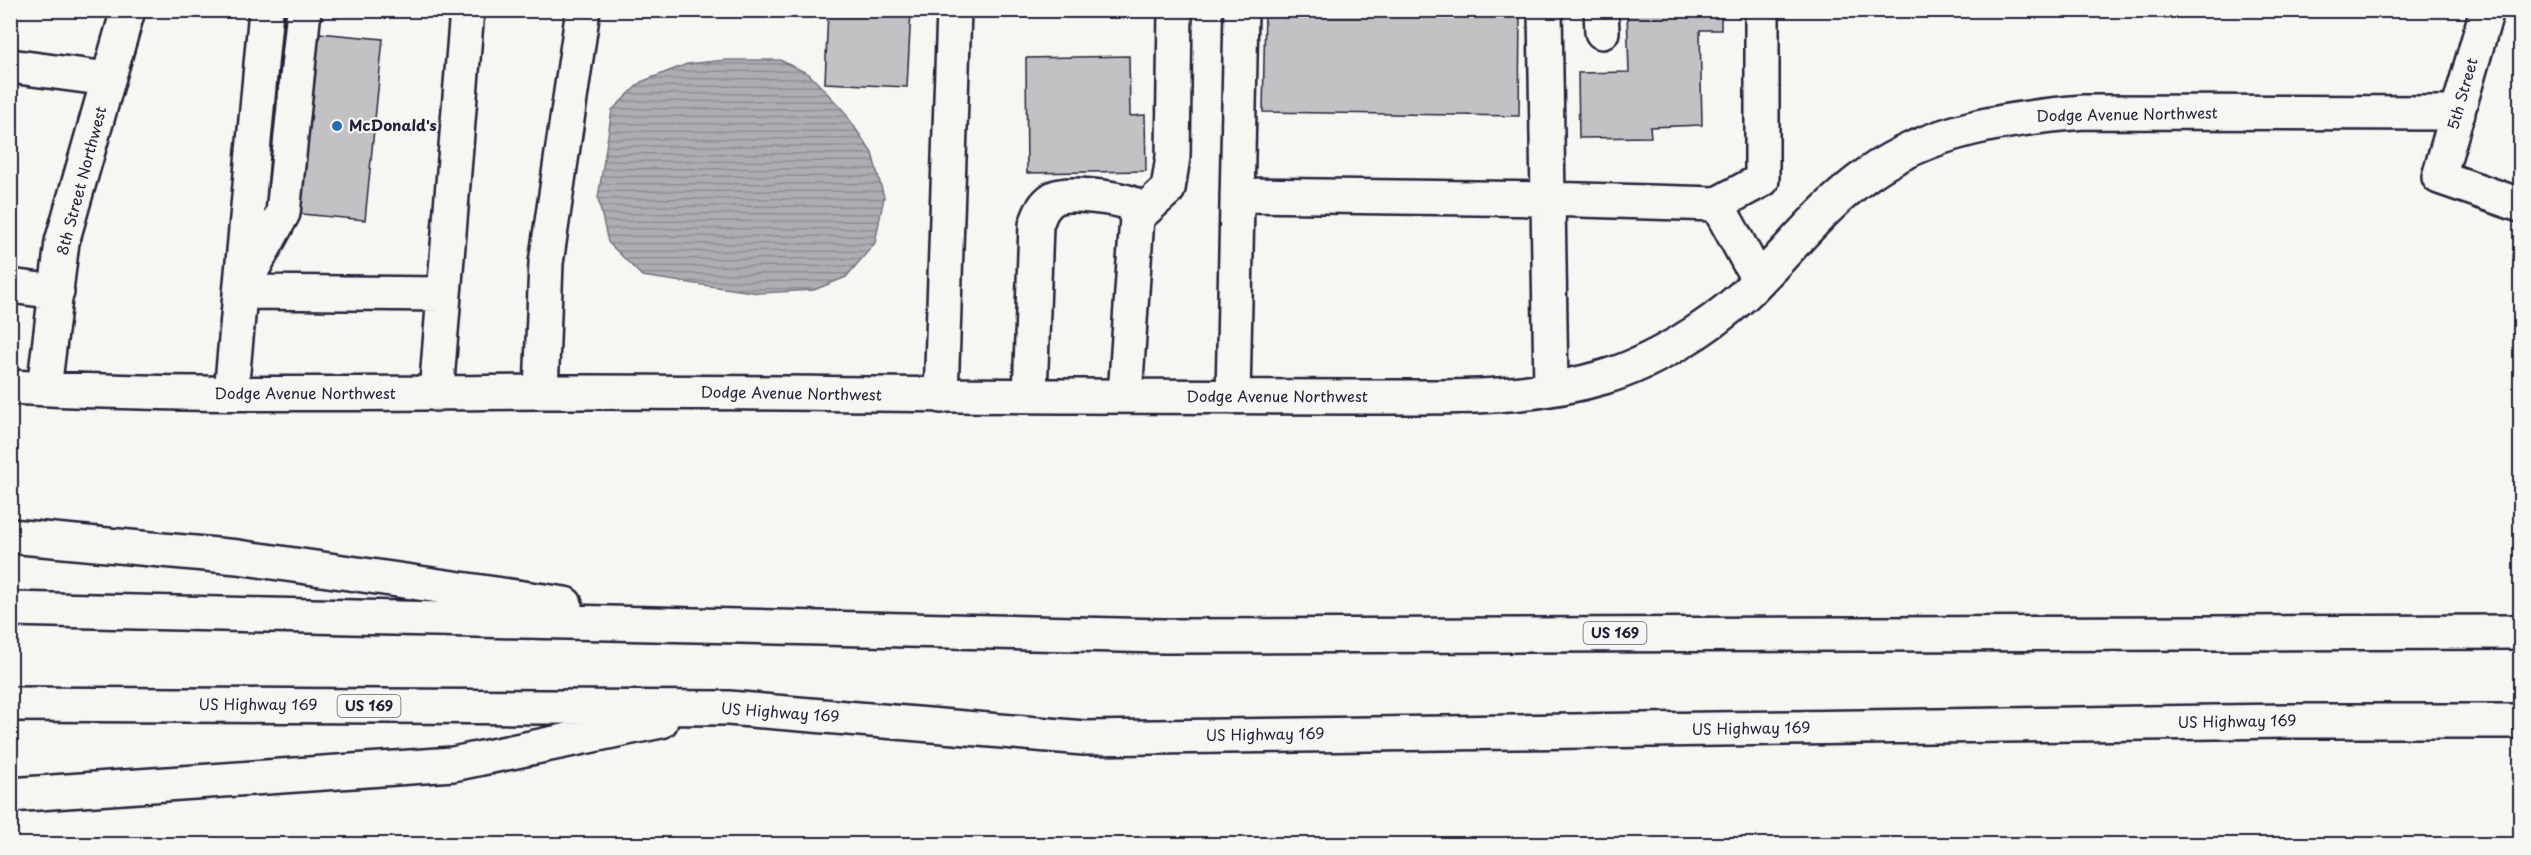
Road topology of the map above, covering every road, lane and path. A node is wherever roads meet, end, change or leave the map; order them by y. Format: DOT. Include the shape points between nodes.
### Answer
graph roads {
  1 [pos="128,10"];
  2 [pos="266,10"];
  3 [pos="304,10"];
  4 [pos="583,10"];
  5 [pos="954,10"];
  6 [pos="1175,10"];
  7 [pos="1241,10"];
  8 [pos="1545,10"];
  9 [pos="1762,10"];
  10 [pos="2487,10"];
  11 [pos="464,14"];
  12 [pos="10,66"];
  13 [pos="108,79"];
  14 [pos="2458,113"];
  15 [pos="1236,195"];
  16 [pos="1546,199"];
  17 [pos="1717,204"];
  18 [pos="2520,206"];
  19 [pos="1137,217"];
  20 [pos="1758,279"];
  21 [pos="10,286"];
  22 [pos="57,292"];
  23 [pos="240,292"];
  24 [pos="444,294"];
  25 [pos="10,387"];
  26 [pos="1551,388"];
  27 [pos="44,389"];
  28 [pos="542,392"];
  29 [pos="231,393"];
  30 [pos="436,394"];
  31 [pos="941,396"];
  32 [pos="1030,396"];
  33 [pos="1125,396"];
  34 [pos="1233,397"];
  35 [pos="10,536"];
  36 [pos="10,609"];
  37 [pos="709,625"];
  38 [pos="2520,632"];
  39 [pos="10,704"];
  40 [pos="728,708"];
  41 [pos="2520,721"];
  42 [pos="10,795"];
  1 -- 13 [label="main road, 8th Street Northwest"];
  2 -- 23 [label="main road"];
  3 -- 23 [label="main road" via="283,213"];
  4 -- 28 [label="main road" via="546,263"];
  5 -- 31 [label="main road"];
  6 -- 19 [label="main road" via="1173,157 1168,189"];
  7 -- 15 [label="main road"];
  8 -- 16 [label="main road"];
  9 -- 17 [label="main road" via="1762,180"];
  10 -- 14 [label="main road, 5th Street"];
  11 -- 24 [label="main road"];
  12 -- 13 [label="main road"];
  13 -- 22 [label="main road, 8th Street Northwest" via="62,242"];
  14 -- 18 [label="main road, 5th Street" via="2439,177"];
  14 -- 20 [label="main road, Dodge Avenue Northwest" via="2084,112 2025,117 1971,128 1920,145 1872,171 1828,204"];
  15 -- 16 [label="main road"];
  15 -- 34 [label="main road"];
  16 -- 17 [label="main road"];
  16 -- 26 [label="main road"];
  17 -- 20 [label="main road"];
  19 -- 32 [label="main road" via="1130,203 1116,197 1056,197 1042,208 1036,225"];
  19 -- 33 [label="main road"];
  20 -- 26 [label="main road, Dodge Avenue Northwest" via="1709,322 1659,353 1607,377"];
  21 -- 22 [label="main road"];
  22 -- 27 [label="main road, 8th Street Northwest"];
  23 -- 24 [label="main road"];
  23 -- 29 [label="main road"];
  24 -- 30 [label="main road"];
  25 -- 27 [label="main road, Dodge Avenue Northwest"];
  26 -- 34 [label="main road, Dodge Avenue Northwest" via="1484,396"];
  27 -- 29 [label="main road, Dodge Avenue Northwest"];
  28 -- 30 [label="main road, Dodge Avenue Northwest"];
  28 -- 31 [label="main road, Dodge Avenue Northwest"];
  29 -- 30 [label="main road, Dodge Avenue Northwest"];
  31 -- 32 [label="main road, Dodge Avenue Northwest"];
  32 -- 33 [label="main road, Dodge Avenue Northwest"];
  33 -- 34 [label="main road, Dodge Avenue Northwest"];
  35 -- 37 [label="main road" via="238,557"];
  36 -- 37 [label="main road, US 169"];
  37 -- 38 [label="main road, US 169" via="1163,636"];
  39 -- 40 [label="main road, US Highway 169 / US 169"];
  40 -- 41 [label="main road, US Highway 169 / US 169" via="1084,738"];
  40 -- 42 [label="main road" via="453,764"];
}
